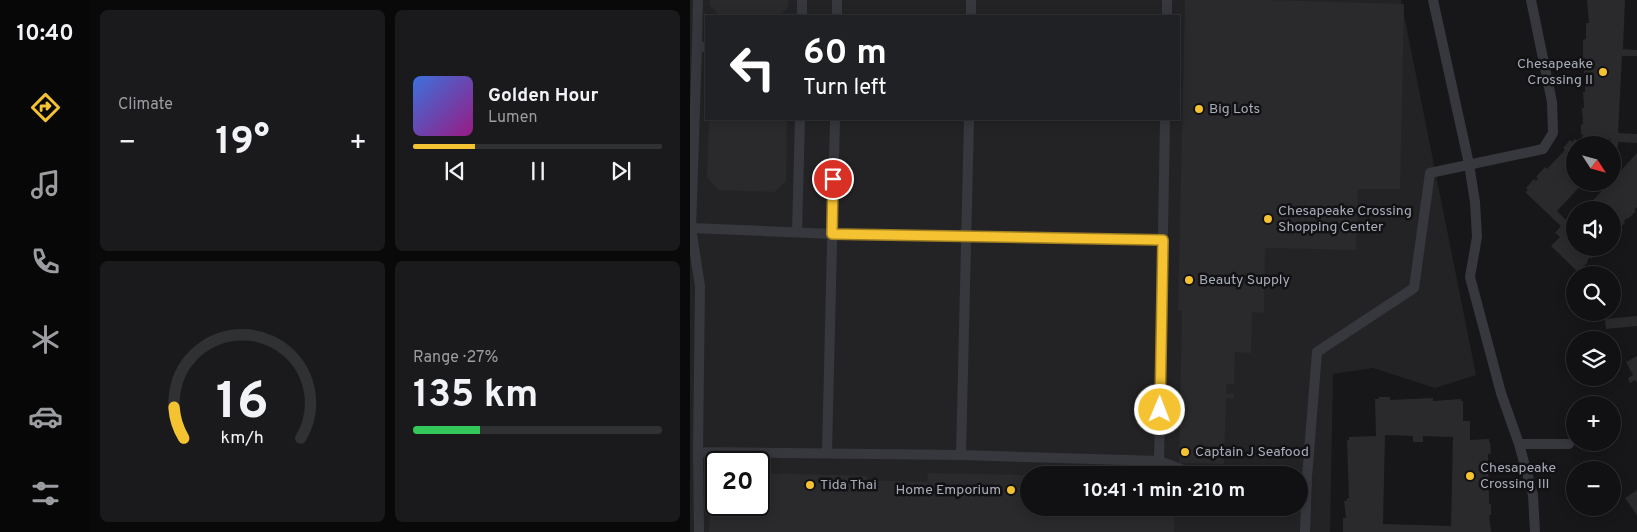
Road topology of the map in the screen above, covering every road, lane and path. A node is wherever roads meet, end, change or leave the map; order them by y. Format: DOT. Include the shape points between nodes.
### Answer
graph roads {
  1 [pos="698,0"];
  2 [pos="802,0"];
  3 [pos="838,0"];
  4 [pos="971,0"];
  5 [pos="1167,0"];
  6 [pos="1433,0"];
  7 [pos="1531,0"];
  8 [pos="802,15"];
  9 [pos="837,15"];
  10 [pos="971,15"];
  11 [pos="1166,15"];
  12 [pos="702,47"];
  13 [pos="800,120"];
  14 [pos="835,120"];
  15 [pos="969,120"];
  16 [pos="1165,120"];
  17 [pos="1469,164"];
  18 [pos="692,228"];
  19 [pos="797,232"];
  20 [pos="832,234"];
  21 [pos="966,236"];
  22 [pos="1163,240"];
  23 [pos="1520,444"];
  24 [pos="1566,444"];
  25 [pos="698,452"];
  26 [pos="827,454"];
  27 [pos="961,455"];
  28 [pos="1159,461"];
  29 [pos="1173,466"];
  30 [pos="1304,466"];
  31 [pos="1304,516"];
  32 [pos="699,532"];
  33 [pos="1305,532"];
  34 [pos="1535,532"];
  1 -- 12 [label="lane"];
  2 -- 8 [label="lane"];
  3 -- 9 [label="lane"];
  4 -- 10 [label="lane"];
  5 -- 11 [label="lane"];
  6 -- 17 [label="lane"];
  7 -- 17 [label="lane" via="1552,102 1554,133 1542,149"];
  12 -- 18 [label="lane"];
  13 -- 19 [label="lane"];
  14 -- 20 [label="lane"];
  15 -- 21 [label="lane"];
  16 -- 22 [label="lane"];
  17 -- 23 [label="lane" via="1477,237 1470,277 1501,393"];
  17 -- 30 [label="lane" via="1430,173 1414,288 1317,352"];
  18 -- 19 [label="lane"];
  18 -- 25 [label="lane" via="700,286"];
  19 -- 20 [label="lane"];
  20 -- 21 [label="lane"];
  20 -- 26 [label="lane"];
  21 -- 22 [label="lane"];
  21 -- 27 [label="lane"];
  22 -- 28 [label="lane"];
  23 -- 24 [label="lane"];
  23 -- 34 [label="lane" via="1533,495"];
  25 -- 26 [label="lane"];
  25 -- 32 [label="lane"];
  26 -- 27 [label="lane"];
  27 -- 28 [label="lane"];
  28 -- 29 [label="lane"];
  31 -- 33 [label="lane"];
}
